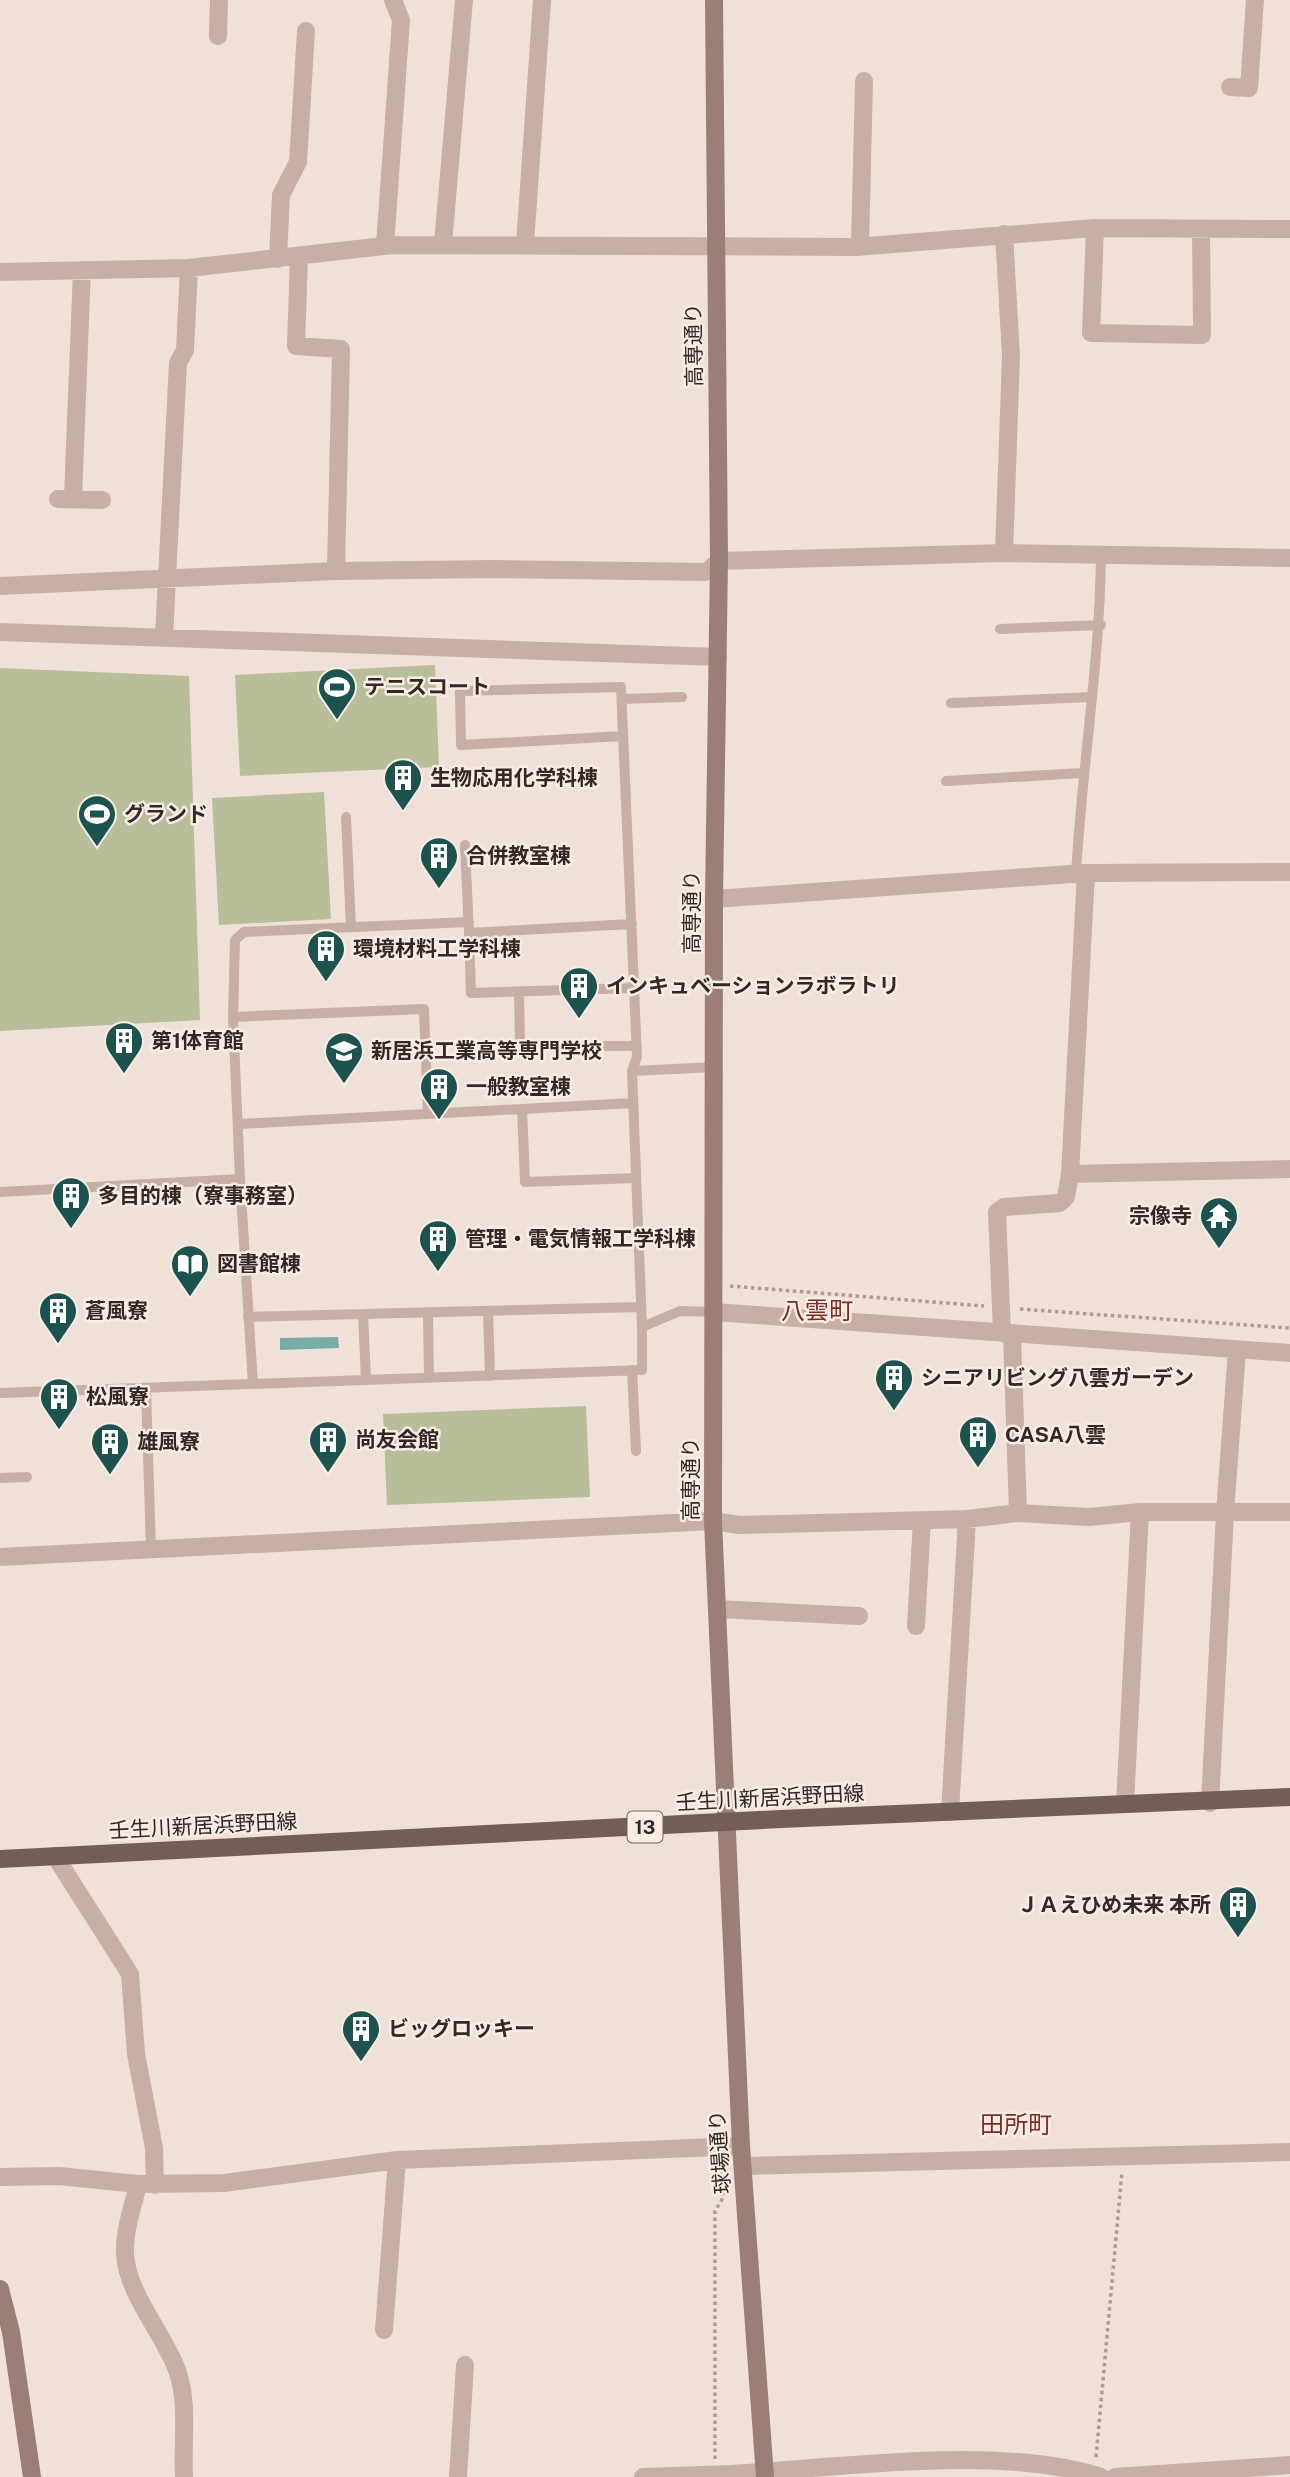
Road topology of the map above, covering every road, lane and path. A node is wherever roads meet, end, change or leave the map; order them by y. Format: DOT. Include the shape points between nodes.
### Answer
graph roads {
  1 [pos="219,0"];
  2 [pos="393,0"];
  3 [pos="464,0"];
  4 [pos="542,0"];
  5 [pos="714,0"];
  6 [pos="1255,0"];
  7 [pos="306,31"];
  8 [pos="218,36"];
  9 [pos="864,81"];
  10 [pos="1230,87"];
  11 [pos="1095,228"];
  12 [pos="1290,229"];
  13 [pos="1201,230"];
  14 [pos="1004,234"];
  15 [pos="443,244"];
  16 [pos="525,244"];
  17 [pos="716,245"];
  18 [pos="385,246"];
  19 [pos="860,246"];
  20 [pos="299,256"];
  21 [pos="278,259"];
  22 [pos="189,268"];
  23 [pos="82,270"];
  24 [pos="0,272"];
  25 [pos="102,500"];
  26 [pos="1004,553"];
  27 [pos="1101,554"];
  28 [pos="1290,558"];
  29 [pos="719,561"];
  30 [pos="335,571"];
  31 [pos="166,580"];
  32 [pos="0,586"];
  33 [pos="1101,625"];
  34 [pos="1000,629"];
  35 [pos="0,632"];
  36 [pos="164,637"];
  37 [pos="718,657"];
  38 [pos="682,697"];
  39 [pos="1092,697"];
  40 [pos="622,699"];
  41 [pos="951,703"];
  42 [pos="623,736"];
  43 [pos="1082,774"];
  44 [pos="946,781"];
  45 [pos="346,817"];
  46 [pos="465,845"];
  47 [pos="1290,872"];
  48 [pos="1081,874"];
  49 [pos="714,899"];
  50 [pos="632,924"];
  51 [pos="351,927"];
  52 [pos="469,927"];
  53 [pos="634,988"];
  54 [pos="519,992"];
  55 [pos="233,1017"];
  56 [pos="520,1044"];
  57 [pos="568,1046"];
  58 [pos="637,1046"];
  59 [pos="715,1067"];
  60 [pos="632,1071"];
  61 [pos="634,1104"];
  62 [pos="522,1109"];
  63 [pos="428,1114"];
  64 [pos="239,1124"];
  65 [pos="1290,1169"];
  66 [pos="1070,1174"];
  67 [pos="636,1178"];
  68 [pos="240,1179"];
  69 [pos="0,1192"];
  70 [pos="641,1307"];
  71 [pos="488,1311"];
  72 [pos="714,1312"];
  73 [pos="428,1313"];
  74 [pos="363,1314"];
  75 [pos="248,1317"];
  76 [pos="642,1327"];
  77 [pos="1007,1334"];
  78 [pos="1237,1350"];
  79 [pos="1290,1353"];
  80 [pos="632,1370"];
  81 [pos="490,1376"];
  82 [pos="429,1378"];
  83 [pos="366,1380"];
  84 [pos="253,1384"];
  85 [pos="146,1388"];
  86 [pos="0,1393"];
  87 [pos="636,1451"];
  88 [pos="27,1477"];
  89 [pos="0,1478"];
  90 [pos="1140,1512"];
  91 [pos="1290,1512"];
  92 [pos="1018,1513"];
  93 [pos="1225,1513"];
  94 [pos="967,1519"];
  95 [pos="922,1520"];
  96 [pos="713,1521"];
  97 [pos="151,1549"];
  98 [pos="0,1557"];
  99 [pos="717,1609"];
  100 [pos="859,1616"];
  101 [pos="916,1626"];
  102 [pos="1290,1797"];
  103 [pos="1210,1803"];
  104 [pos="1125,1804"];
  105 [pos="950,1812"];
  106 [pos="725,1823"];
  107 [pos="55,1856"];
  108 [pos="0,1859"];
  109 [pos="741,2146"];
  110 [pos="722,2147"];
  111 [pos="1290,2151"];
  112 [pos="1124,2156"];
  113 [pos="397,2160"];
  114 [pos="743,2166"];
  115 [pos="0,2177"];
  116 [pos="146,2185"];
  117 [pos="0,2288"];
  118 [pos="384,2330"];
  119 [pos="465,2365"];
  120 [pos="1290,2465"];
  121 [pos="726,2475"];
  122 [pos="765,2475"];
  123 [pos="1099,2476"];
  124 [pos="32,2477"];
  125 [pos="184,2477"];
  126 [pos="458,2477"];
  127 [pos="643,2477"];
  128 [pos="1115,2477"];
  1 -- 8 [label="street"];
  2 -- 18 [label="street" via="401,20"];
  3 -- 15 [label="street"];
  4 -- 16 [label="street"];
  5 -- 17 [label="street, 高専通り"];
  6 -- 10 [label="street" via="1249,88"];
  7 -- 21 [label="street" via="298,162 281,195"];
  9 -- 19 [label="street"];
  11 -- 13 [label="street"];
  11 -- 13 [label="street" via="1091,333 1202,335"];
  11 -- 14 [label="street"];
  12 -- 13 [label="street"];
  14 -- 19 [label="street"];
  14 -- 26 [label="street" via="1011,356"];
  15 -- 16 [label="street"];
  15 -- 18 [label="street"];
  16 -- 17 [label="street"];
  17 -- 19 [label="street"];
  17 -- 29 [label="street, 高専通り"];
  18 -- 20 [label="street"];
  20 -- 21 [label="street"];
  20 -- 30 [label="street" via="296,346 341,349"];
  21 -- 22 [label="street"];
  22 -- 23 [label="street"];
  22 -- 31 [label="street" via="184,350 178,363"];
  23 -- 24 [label="street"];
  23 -- 25 [label="street" via="65,499"];
  26 -- 27 [label="street"];
  26 -- 29 [label="street"];
  27 -- 28 [label="street"];
  27 -- 33 [label="lane"];
  29 -- 30 [label="street" via="706,572"];
  29 -- 37 [label="street, 高専通り"];
  30 -- 31 [label="street"];
  31 -- 32 [label="street"];
  31 -- 36 [label="street"];
  33 -- 34 [label="lane"];
  33 -- 39 [label="lane"];
  35 -- 36 [label="street"];
  36 -- 37 [label="street"];
  37 -- 49 [label="street, 高専通り"];
  38 -- 40 [label="lane"];
  39 -- 41 [label="lane"];
  39 -- 43 [label="lane"];
  40 -- 42 [label="lane"];
  40 -- 42 [label="lane" via="621,687 460,691 461,745"];
  42 -- 50 [label="lane"];
  43 -- 44 [label="lane"];
  43 -- 48 [label="lane"];
  45 -- 51 [label="lane"];
  46 -- 52 [label="lane"];
  47 -- 48 [label="street"];
  48 -- 49 [label="street"];
  48 -- 66 [label="street"];
  49 -- 59 [label="street, 高専通り"];
  50 -- 52 [label="lane"];
  50 -- 53 [label="lane"];
  51 -- 52 [label="lane"];
  51 -- 55 [label="lane" via="244,932 235,940"];
  52 -- 54 [label="lane" via="471,993"];
  53 -- 54 [label="lane"];
  53 -- 58 [label="lane"];
  54 -- 56 [label="lane"];
  55 -- 63 [label="lane" via="424,1009"];
  55 -- 64 [label="lane"];
  57 -- 58 [label="lane"];
  58 -- 60 [label="lane"];
  59 -- 60 [label="lane"];
  59 -- 72 [label="street, 高専通り"];
  60 -- 61 [label="lane"];
  61 -- 62 [label="lane"];
  61 -- 67 [label="lane"];
  62 -- 63 [label="lane"];
  62 -- 67 [label="lane" via="525,1182"];
  63 -- 64 [label="lane"];
  64 -- 68 [label="lane"];
  65 -- 66 [label="street"];
  66 -- 77 [label="street" via="1066,1197 1060,1203 1004,1207 997,1212"];
  67 -- 70 [label="lane"];
  68 -- 69 [label="lane"];
  68 -- 75 [label="lane"];
  70 -- 71 [label="lane"];
  70 -- 76 [label="lane"];
  71 -- 73 [label="lane"];
  71 -- 81 [label="lane"];
  72 -- 76 [label="lane" via="680,1311"];
  72 -- 77 [label="street"];
  72 -- 96 [label="street, 高専通り"];
  73 -- 74 [label="lane"];
  73 -- 82 [label="lane"];
  74 -- 75 [label="lane"];
  74 -- 83 [label="lane"];
  75 -- 84 [label="lane"];
  76 -- 80 [label="lane" via="642,1370"];
  77 -- 78 [label="street"];
  77 -- 92 [label="street"];
  78 -- 79 [label="street"];
  78 -- 93 [label="street"];
  80 -- 81 [label="lane"];
  80 -- 87 [label="lane"];
  81 -- 82 [label="lane"];
  82 -- 83 [label="lane"];
  83 -- 84 [label="lane"];
  84 -- 85 [label="lane"];
  85 -- 86 [label="lane"];
  85 -- 97 [label="lane"];
  88 -- 89 [label="lane"];
  90 -- 92 [label="street" via="1089,1517"];
  90 -- 93 [label="street"];
  90 -- 104 [label="street"];
  91 -- 93 [label="street"];
  92 -- 94 [label="street"];
  93 -- 103 [label="street"];
  94 -- 95 [label="street"];
  94 -- 105 [label="street"];
  95 -- 96 [label="street" via="739,1525"];
  95 -- 101 [label="street"];
  96 -- 97 [label="street"];
  96 -- 99 [label="street, 高専通り"];
  97 -- 98 [label="street"];
  99 -- 100 [label="street"];
  99 -- 106 [label="street, 高専通り"];
  102 -- 103 [label="main road, 壬生川新居浜野田線 / 13"];
  103 -- 104 [label="main road, 壬生川新居浜野田線 / 13"];
  104 -- 105 [label="main road, 壬生川新居浜野田線 / 13"];
  105 -- 106 [label="main road, 壬生川新居浜野田線 / 13"];
  106 -- 107 [label="main road, 壬生川新居浜野田線 / 13"];
  106 -- 109 [label="street, 球場通り"];
  107 -- 108 [label="main road, 壬生川新居浜野田線 / 13"];
  107 -- 116 [label="street" via="130,1975 136,2054 153,2138"];
  109 -- 110 [label="street"];
  109 -- 114 [label="street, 球場通り"];
  110 -- 113 [label="street"];
  110 -- 121 [label="path" via="723,2198 715,2211"];
  111 -- 112 [label="street"];
  112 -- 114 [label="street"];
  112 -- 123 [label="path"];
  113 -- 116 [label="street" via="224,2183"];
  113 -- 118 [label="street"];
  114 -- 122 [label="street, 球場通り"];
  115 -- 116 [label="street" via="59,2176"];
  116 -- 125 [label="street" via="127,2229 125,2254 129,2274 178,2371"];
  117 -- 124 [label="street" via="11,2332"];
  119 -- 126 [label="street"];
  120 -- 128 [label="street"];
  121 -- 122 [label="street"];
  121 -- 127 [label="street"];
  122 -- 123 [label="street" via="970,2460"];
}
